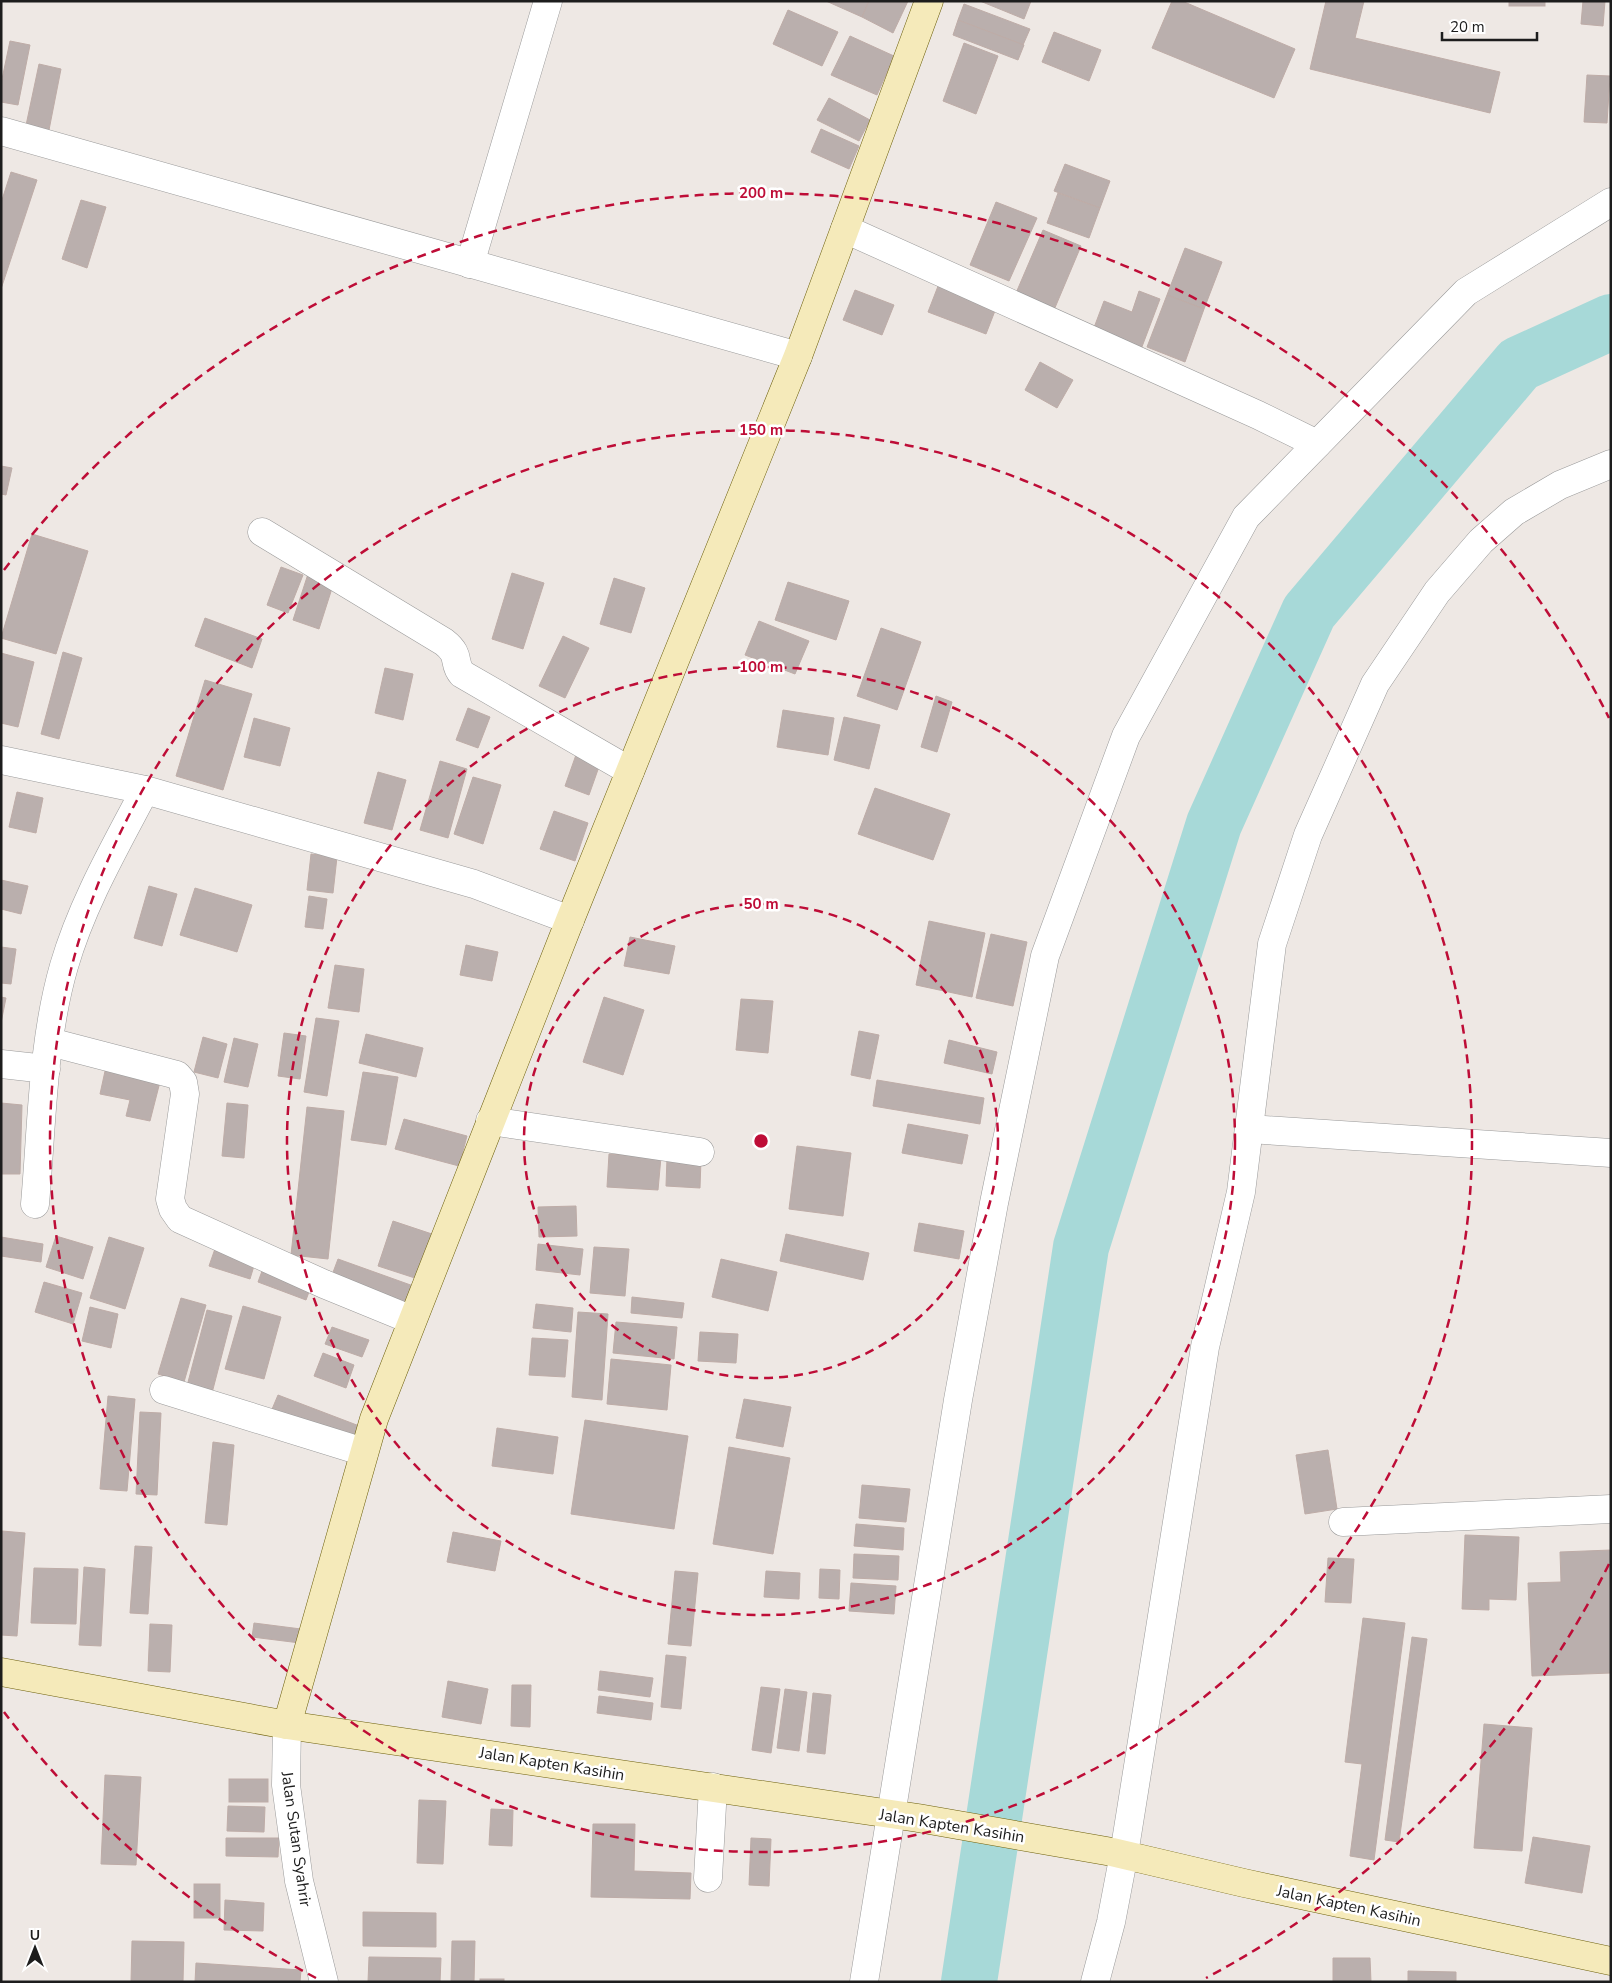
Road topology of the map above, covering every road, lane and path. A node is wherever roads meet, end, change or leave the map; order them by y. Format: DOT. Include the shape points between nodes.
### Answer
graph roads {
  1 [pos="548,1"];
  2 [pos="929,1"];
  3 [pos="1,131"];
  4 [pos="1611,202"];
  5 [pos="845,230"];
  6 [pos="470,264"];
  7 [pos="798,356"];
  8 [pos="1318,444"];
  9 [pos="1611,464"];
  10 [pos="262,532"];
  11 [pos="1,760"];
  12 [pos="630,771"];
  13 [pos="145,790"];
  14 [pos="570,920"];
  15 [pos="50,1042"];
  16 [pos="1,1064"];
  17 [pos="46,1069"];
  18 [pos="490,1121"];
  19 [pos="1248,1129"];
  20 [pos="700,1152"];
  21 [pos="1611,1153"];
  22 [pos="35,1204"];
  23 [pos="412,1320"];
  24 [pos="164,1390"];
  25 [pos="364,1452"];
  26 [pos="1611,1509"];
  27 [pos="1343,1522"];
  28 [pos="1,1672"];
  29 [pos="287,1725"];
  30 [pos="713,1787"];
  31 [pos="892,1814"];
  32 [pos="1118,1853"];
  33 [pos="708,1878"];
  34 [pos="1611,1961"];
  35 [pos="324,1982"];
  36 [pos="864,1982"];
  37 [pos="1095,1982"];
  1 -- 6 [label="street"];
  2 -- 5 [label="street"];
  3 -- 6 [label="street"];
  4 -- 8 [label="street" via="1466,292"];
  5 -- 7 [label="street"];
  5 -- 8 [label="street"];
  6 -- 7 [label="street"];
  7 -- 12 [label="street"];
  8 -- 31 [label="street" via="1246,517 1126,736 1045,956 994,1202 960,1390"];
  9 -- 19 [label="street" via="1560,485 1514,512 1482,541 1436,592 1375,684 1308,835 1272,944"];
  10 -- 12 [label="street" via="444,642 456,653 462,674"];
  11 -- 13 [label="street"];
  12 -- 14 [label="street"];
  13 -- 14 [label="street" via="474,884"];
  13 -- 15 [label="street" via="98,880 78,928 64,967"];
  14 -- 18 [label="street"];
  15 -- 17 [label="street"];
  15 -- 23 [label="street" via="181,1078 185,1094 170,1199 180,1219"];
  16 -- 17 [label="street"];
  17 -- 22 [label="street"];
  18 -- 20 [label="street"];
  18 -- 23 [label="street"];
  19 -- 21 [label="street"];
  19 -- 32 [label="street" via="1241,1192 1205,1347"];
  23 -- 25 [label="street"];
  24 -- 25 [label="street"];
  25 -- 29 [label="street"];
  26 -- 27 [label="street"];
  28 -- 29 [label="street, Jalan Kapten Kasihin"];
  29 -- 30 [label="street, Jalan Kapten Kasihin"];
  29 -- 35 [label="street, Jalan Sutan Syahrir" via="286,1785 299,1880"];
  30 -- 31 [label="street, Jalan Kapten Kasihin"];
  30 -- 33 [label="street"];
  31 -- 32 [label="street, Jalan Kapten Kasihin"];
  31 -- 36 [label="street"];
  32 -- 34 [label="street, Jalan Kapten Kasihin"];
  32 -- 37 [label="street" via="1111,1922"];
}
